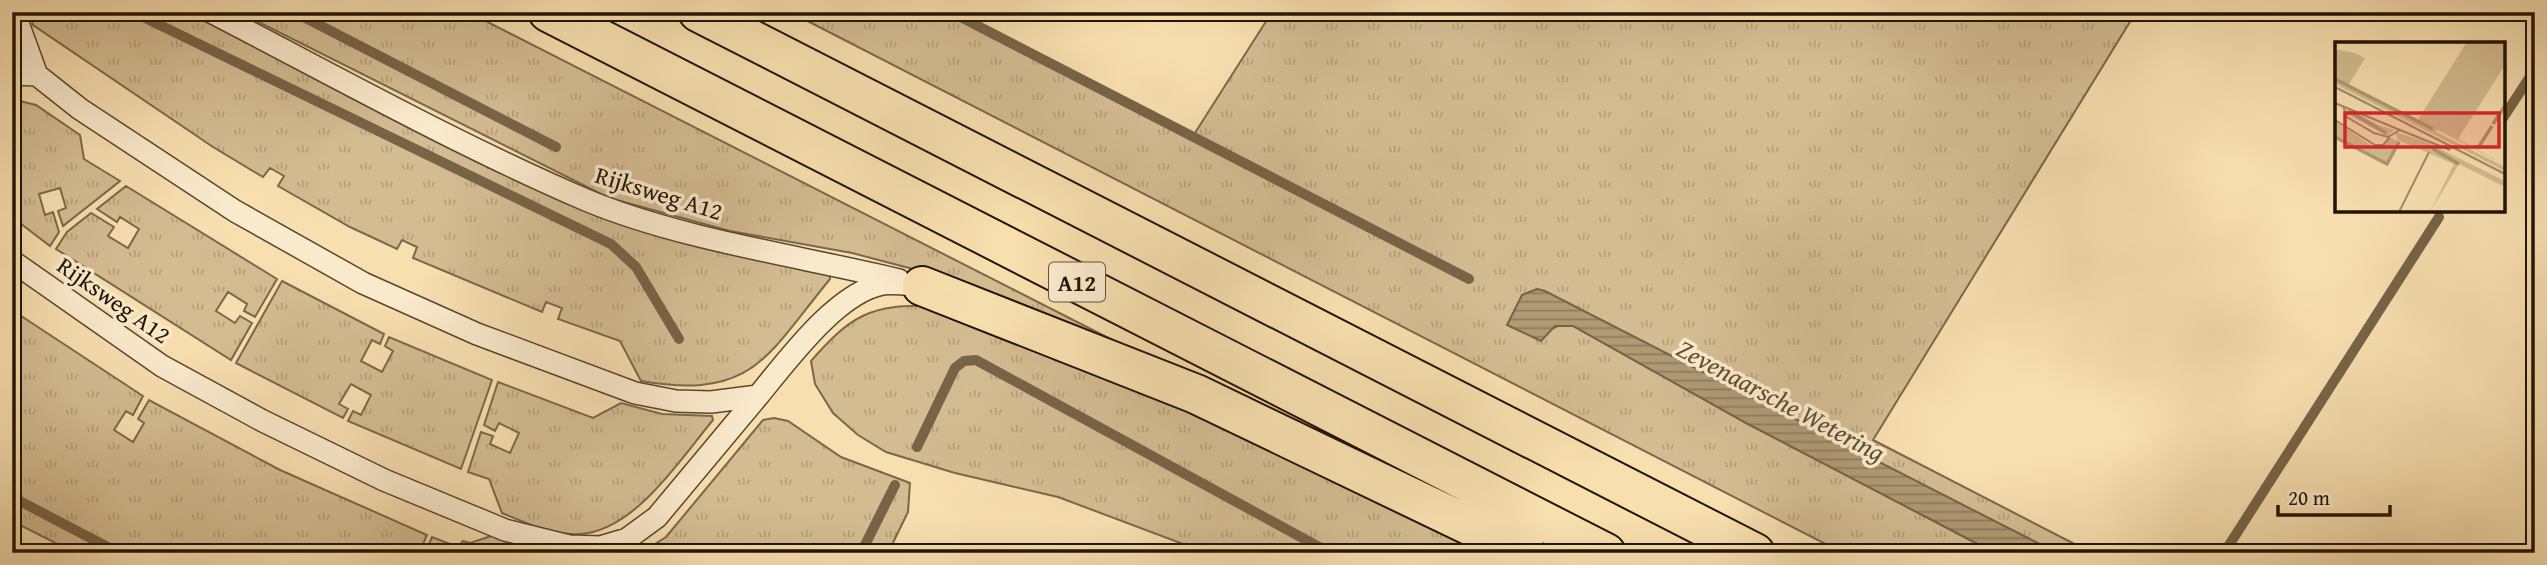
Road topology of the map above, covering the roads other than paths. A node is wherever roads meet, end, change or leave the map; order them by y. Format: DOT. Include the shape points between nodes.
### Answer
graph roads {
  1 [pos="13,12"];
  2 [pos="211,12"];
  3 [pos="548,12"];
  4 [pos="698,12"];
  5 [pos="12,74"];
  6 [pos="37,75"];
  7 [pos="12,261"];
  8 [pos="922,286"];
  9 [pos="758,396"];
  10 [pos="1527,553"];
  11 [pos="1606,553"];
  12 [pos="1755,553"];
  1 -- 6 [label="lane"];
  2 -- 8 [label="lane, Rijksweg A12 / A12" via="588,201 676,229"];
  3 -- 11 [label="highway, A12"];
  4 -- 12 [label="highway"];
  5 -- 6 [label="lane"];
  6 -- 9 [label="lane" via="80,109 235,211 363,283 464,328 635,393 711,402"];
  7 -- 9 [label="lane, Rijksweg A12 / A12" via="162,366 263,422 493,525 569,546 600,547 627,539 657,517"];
  8 -- 9 [label="lane, Rijksweg A12 / A12" via="883,284 843,305 818,326"];
  8 -- 10 [label="highway, A12" via="1196,394"];
}
